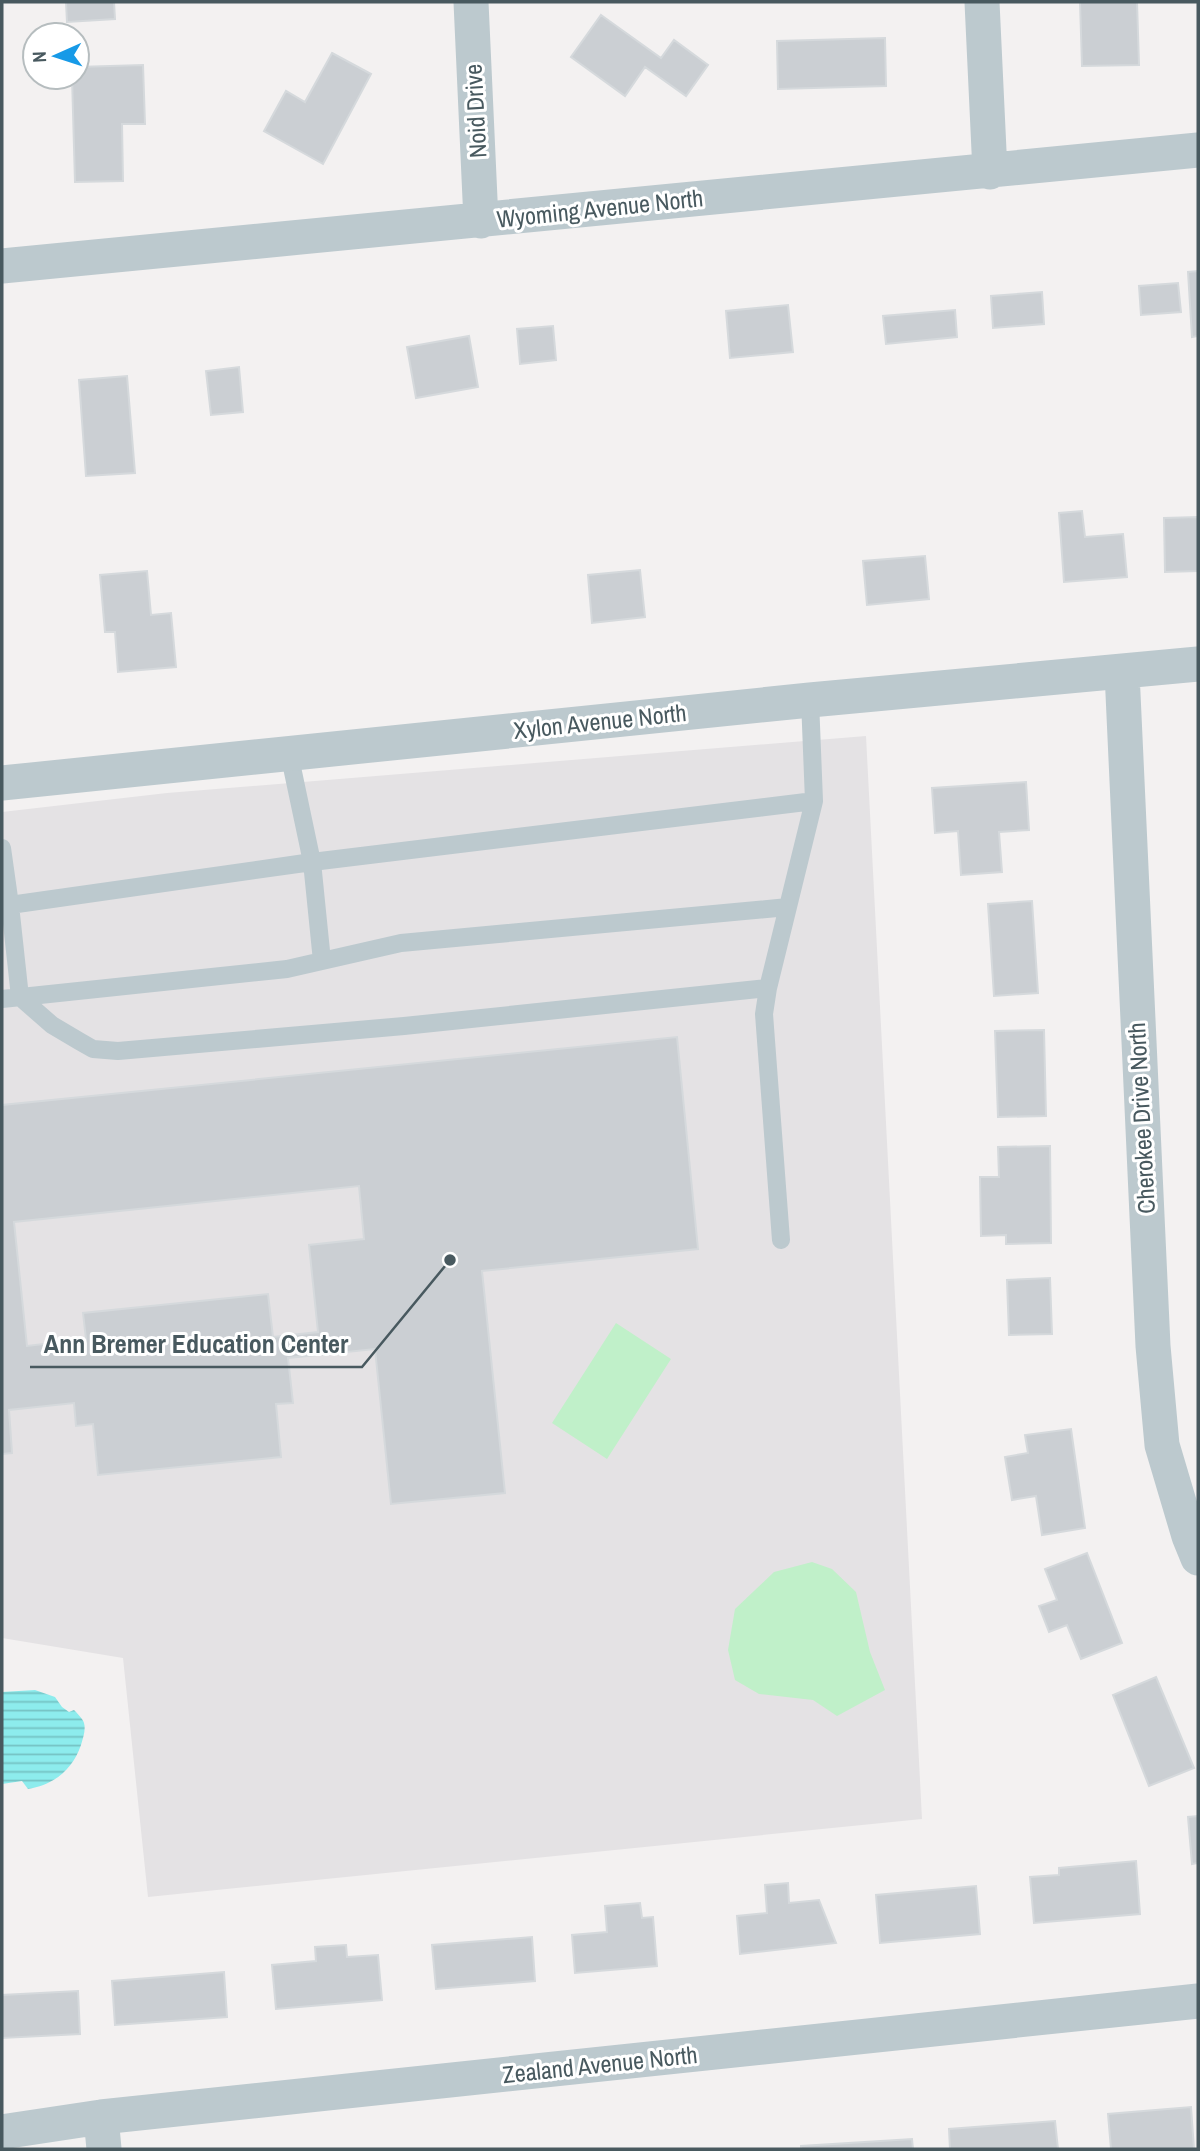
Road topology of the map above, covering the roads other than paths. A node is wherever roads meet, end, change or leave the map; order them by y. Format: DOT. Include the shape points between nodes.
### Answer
graph roads {
  1 [pos="471,2"];
  2 [pos="982,2"];
  3 [pos="1198,150"];
  4 [pos="990,172"];
  5 [pos="481,221"];
  6 [pos="2,266"];
  7 [pos="1198,664"];
  8 [pos="1122,672"];
  9 [pos="810,700"];
  10 [pos="289,753"];
  11 [pos="2,783"];
  12 [pos="814,801"];
  13 [pos="2,848"];
  14 [pos="312,862"];
  15 [pos="6,906"];
  16 [pos="788,907"];
  17 [pos="322,961"];
  18 [pos="768,988"];
  19 [pos="20,997"];
  20 [pos="2,999"];
  21 [pos="781,1240"];
  22 [pos="1198,1558"];
  23 [pos="1198,2001"];
  24 [pos="2,2132"];
  25 [pos="102,2133"];
  1 -- 5 [label="street, Noid Drive"];
  2 -- 4 [label="street"];
  3 -- 4 [label="street, Wyoming Avenue North"];
  4 -- 5 [label="street, Wyoming Avenue North"];
  5 -- 6 [label="street, Wyoming Avenue North"];
  7 -- 8 [label="street, Xylon Avenue North"];
  8 -- 9 [label="street, Xylon Avenue North"];
  8 -- 22 [label="street, Cherokee Drive North" via="1153,1346 1162,1445"];
  9 -- 10 [label="street, Xylon Avenue North"];
  9 -- 12 [label="lane"];
  10 -- 11 [label="street, Xylon Avenue North"];
  10 -- 14 [label="lane"];
  12 -- 14 [label="lane"];
  12 -- 16 [label="lane"];
  13 -- 15 [label="lane"];
  14 -- 15 [label="lane"];
  14 -- 17 [label="lane"];
  15 -- 19 [label="lane"];
  16 -- 17 [label="lane" via="401,943"];
  16 -- 18 [label="lane"];
  17 -- 19 [label="lane" via="287,969"];
  18 -- 19 [label="lane" via="118,1051 93,1049 52,1025"];
  18 -- 21 [label="lane" via="764,1014"];
  19 -- 20 [label="lane"];
  23 -- 25 [label="street, Zealand Avenue North"];
  24 -- 25 [label="street, Zealand Avenue North"];
}
